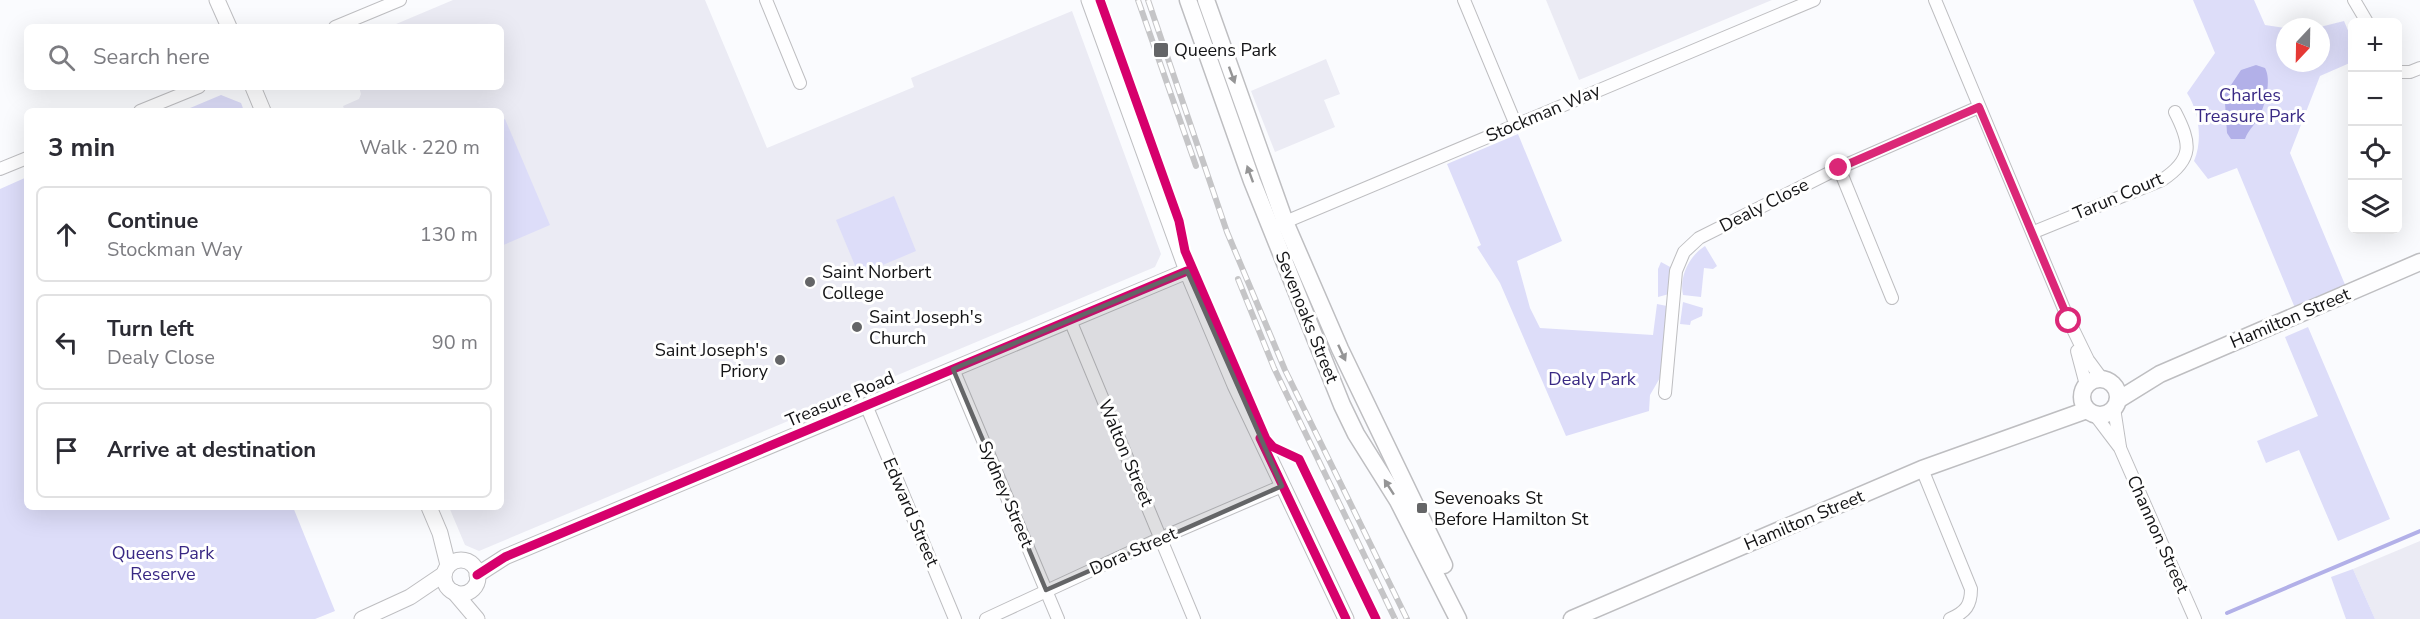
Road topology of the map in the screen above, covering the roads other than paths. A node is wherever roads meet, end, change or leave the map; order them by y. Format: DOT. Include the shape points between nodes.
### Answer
graph roads {
  1 [pos="217,0"];
  2 [pos="400,0"];
  3 [pos="766,0"];
  4 [pos="1089,0"];
  5 [pos="1188,0"];
  6 [pos="1206,0"];
  7 [pos="1464,0"];
  8 [pos="1814,0"];
  9 [pos="1935,0"];
  10 [pos="2354,0"];
  11 [pos="2365,18"];
  12 [pos="228,24"];
  13 [pos="342,24"];
  14 [pos="2420,68"];
  15 [pos="2402,72"];
  16 [pos="800,83"];
  17 [pos="192,90"];
  18 [pos="254,90"];
  19 [pos="1979,107"];
  20 [pos="147,108"];
  21 [pos="262,108"];
  22 [pos="2175,112"];
  23 [pos="1516,125"];
  24 [pos="24,159"];
  25 [pos="1839,168"];
  26 [pos="0,169"];
  27 [pos="1278,225"];
  28 [pos="2034,232"];
  29 [pos="2420,262"];
  30 [pos="1187,270"];
  31 [pos="1892,297"];
  32 [pos="1070,320"];
  33 [pos="953,369"];
  34 [pos="2160,374"];
  35 [pos="1665,393"];
  36 [pos="2094,394"];
  37 [pos="2116,404"];
  38 [pos="866,405"];
  39 [pos="2120,448"];
  40 [pos="1922,470"];
  41 [pos="1282,486"];
  42 [pos="430,510"];
  43 [pos="1161,538"];
  44 [pos="463,571"];
  45 [pos="1046,590"];
  46 [pos="452,591"];
  47 [pos="410,597"];
  48 [pos="362,619"];
  49 [pos="956,619"];
  50 [pos="986,619"];
  51 [pos="1058,619"];
  52 [pos="1194,619"];
  53 [pos="1346,619"];
  54 [pos="1458,619"];
  55 [pos="1470,619"];
  56 [pos="1572,619"];
  57 [pos="1950,619"];
  58 [pos="2195,619"];
  1 -- 12 [label="street"];
  2 -- 13 [label="street"];
  3 -- 16 [label="street"];
  4 -- 30 [label="street"];
  27 -- 5 [label="main road, Sevenoaks Street, one-way" via="1252,181"];
  6 -- 27 [label="main road, Sevenoaks Street, one-way"];
  7 -- 23 [label="street"];
  8 -- 23 [label="street, Stockman Way"];
  9 -- 19 [label="street"];
  10 -- 11 [label="street"];
  14 -- 15 [label="street"];
  17 -- 20 [label="street"];
  18 -- 21 [label="street"];
  19 -- 25 [label="street, Dealy Close"];
  19 -- 28 [label="street"];
  22 -- 28 [label="street, Tarun Court" via="2188,144 2177,170 2162,180"];
  23 -- 27 [label="street, Stockman Way"];
  24 -- 26 [label="street"];
  25 -- 31 [label="street"];
  25 -- 35 [label="street, Dealy Close" via="1699,238 1684,252 1676,271"];
  54 -- 27 [label="main road, Sevenoaks Street, one-way" via="1403,511 1342,405"];
  27 -- 55 [label="main road, Sevenoaks Street, one-way"];
  28 -- 36 [label="street"];
  29 -- 34 [label="main road, Hamilton Street"];
  30 -- 32 [label="street, Treasure Road"];
  30 -- 41 [label="street"];
  32 -- 33 [label="street, Treasure Road"];
  32 -- 43 [label="street, Walton Street"];
  33 -- 38 [label="street, Treasure Road"];
  33 -- 45 [label="street, Sydney Street"];
  34 -- 36 [label="main road, Hamilton Street"];
  34 -- 37 [label="main road, Hamilton Street"];
  36 -- 37 [label="main road" via="2117,391"];
  36 -- 37 [label="main road, Hamilton Street" via="2106,414"];
  36 -- 39 [label="street, Channon Street"];
  36 -- 40 [label="main road, Hamilton Street" via="2039,426"];
  37 -- 39 [label="street, Channon Street"];
  38 -- 44 [label="street, Treasure Road" via="505,557"];
  38 -- 49 [label="street, Edward Street"];
  39 -- 58 [label="street, Channon Street"];
  40 -- 56 [label="main road, Hamilton Street"];
  40 -- 57 [label="street" via="1971,589 1971,603 1961,615"];
  41 -- 43 [label="street, Dora Street"];
  41 -- 53 [label="street"];
  42 -- 44 [label="street"];
  43 -- 45 [label="street, Dora Street"];
  43 -- 52 [label="street, Walton Street"];
  44 -- 46 [label="street"];
  44 -- 46 [label="street, Treasure Road" via="466,593"];
  44 -- 46 [label="street" via="477,619"];
  44 -- 47 [label="street, Treasure Road"];
  45 -- 50 [label="street, Dora Street"];
  45 -- 51 [label="street, Sydney Street"];
  46 -- 47 [label="street, Treasure Road"];
  47 -- 48 [label="street, Treasure Road"];
}
